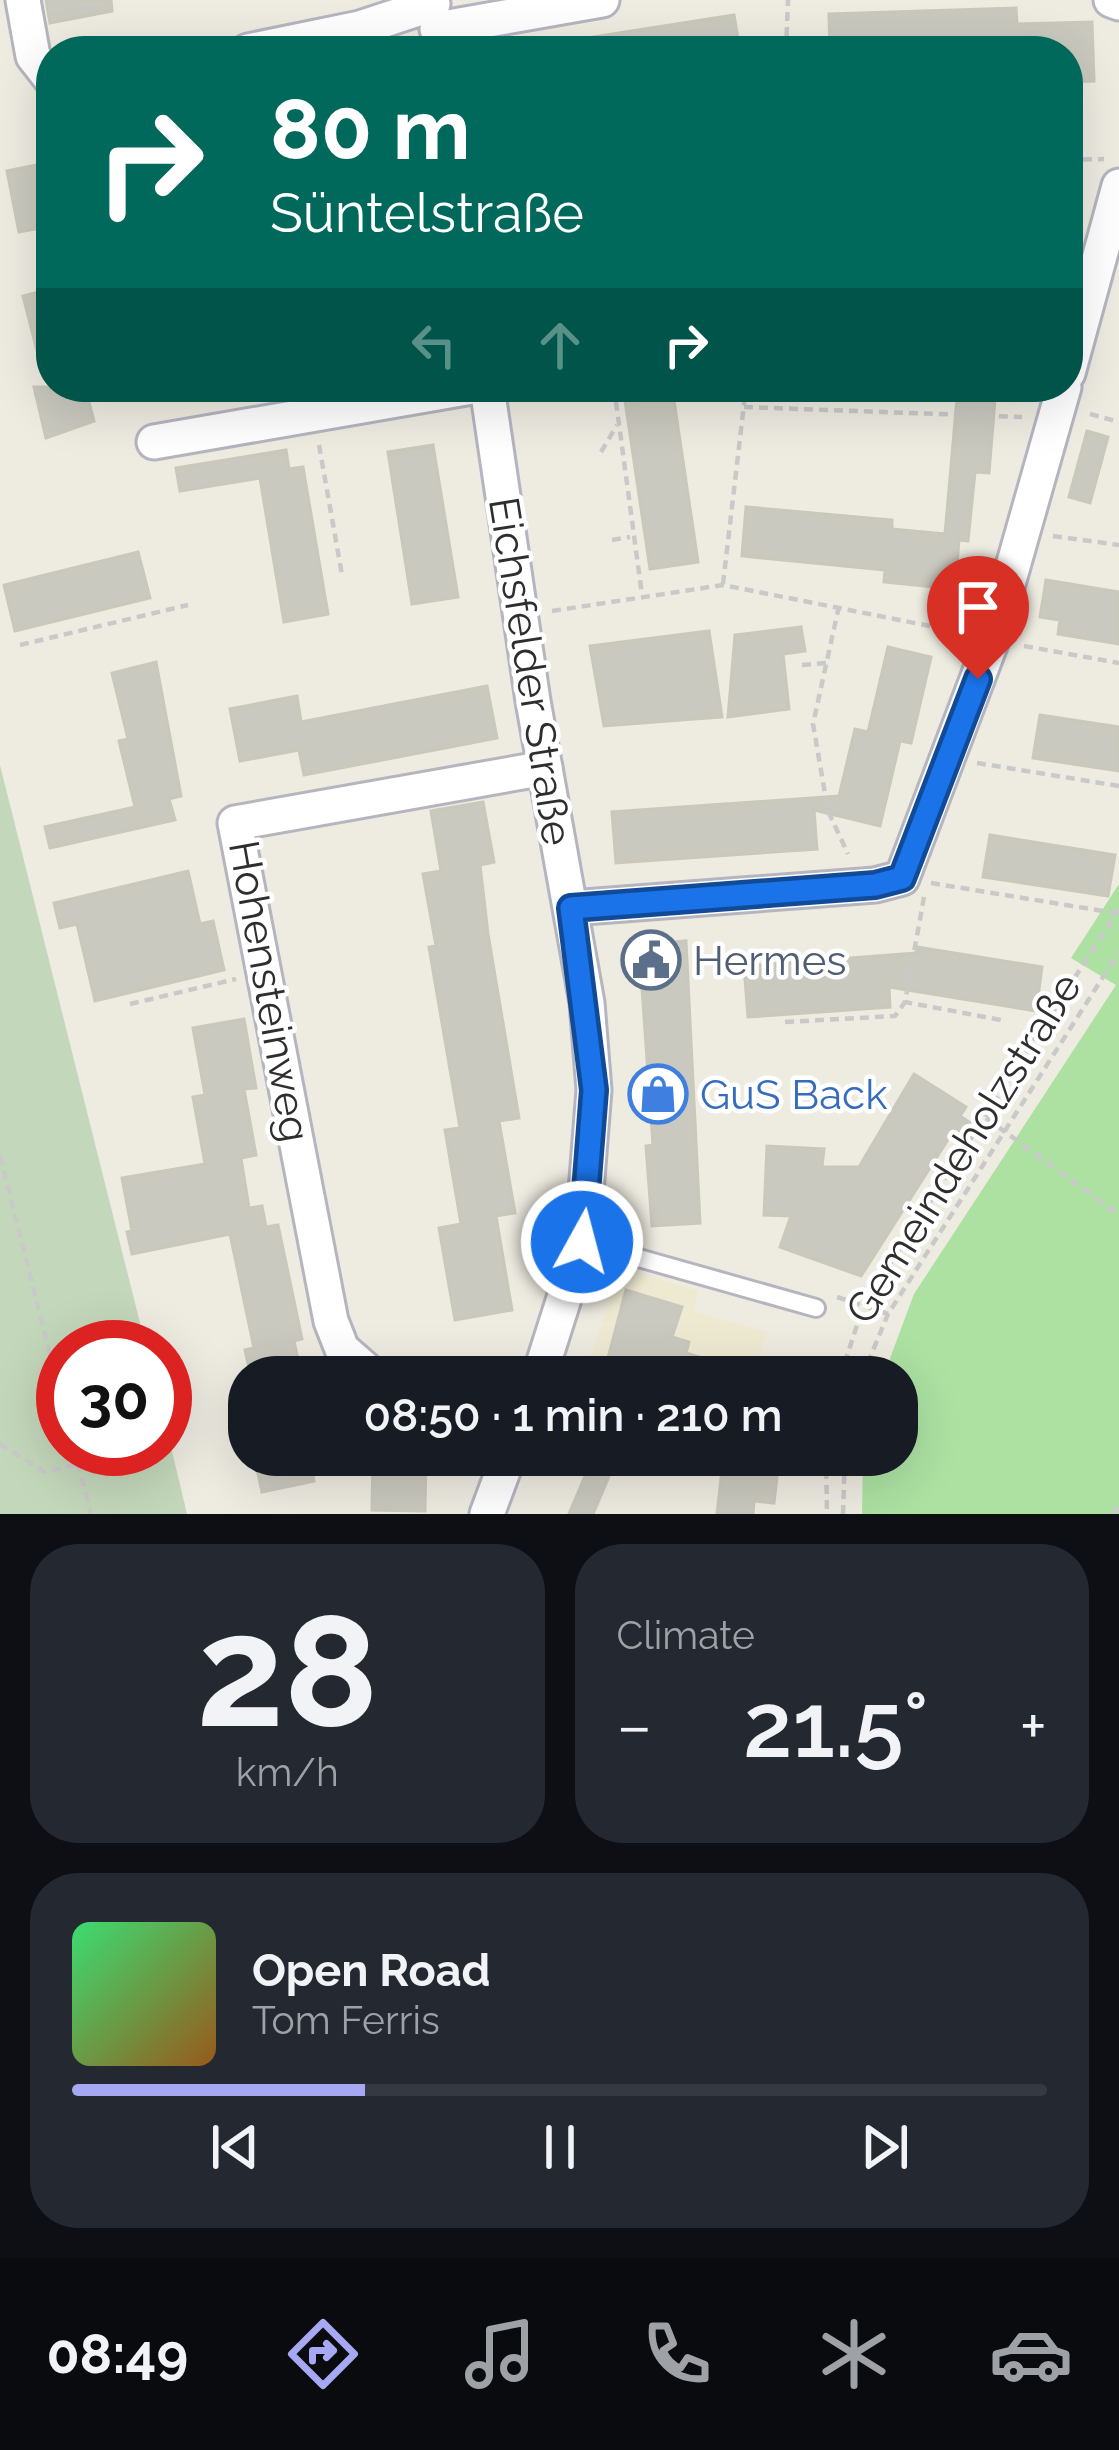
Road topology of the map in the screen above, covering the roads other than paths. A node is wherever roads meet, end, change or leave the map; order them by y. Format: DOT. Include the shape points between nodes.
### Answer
graph roads {
  1 [pos="23,0"];
  2 [pos="602,0"];
  3 [pos="435,21"];
  4 [pos="320,36"];
  5 [pos="36,60"];
  6 [pos="1119,186"];
  7 [pos="1083,318"];
  8 [pos="387,402"];
  9 [pos="489,402"];
  10 [pos="1060,402"];
  11 [pos="154,442"];
  12 [pos="544,768"];
  13 [pos="571,908"];
  14 [pos="582,1242"];
  15 [pos="816,1308"];
  16 [pos="350,1356"];
  17 [pos="545,1356"];
  18 [pos="501,1476"];
  19 [pos="487,1514"];
  1 -- 5 [label="street"];
  2 -- 3 [label="street"];
  3 -- 4 [label="street"];
  6 -- 7 [label="street"];
  8 -- 11 [label="street"];
  9 -- 12 [label="street, Eichsfelder Straße"];
  10 -- 13 [label="street" via="914,880"];
  12 -- 13 [label="street, Eichsfelder Straße"];
  12 -- 16 [label="street, Hohensteinweg" via="235,824 331,1321"];
  13 -- 14 [label="street, Eichsfelder Straße" via="594,1090"];
  14 -- 15 [label="lane"];
  14 -- 17 [label="street, Eichsfelder Straße"];
  18 -- 19 [label="street"];
}
